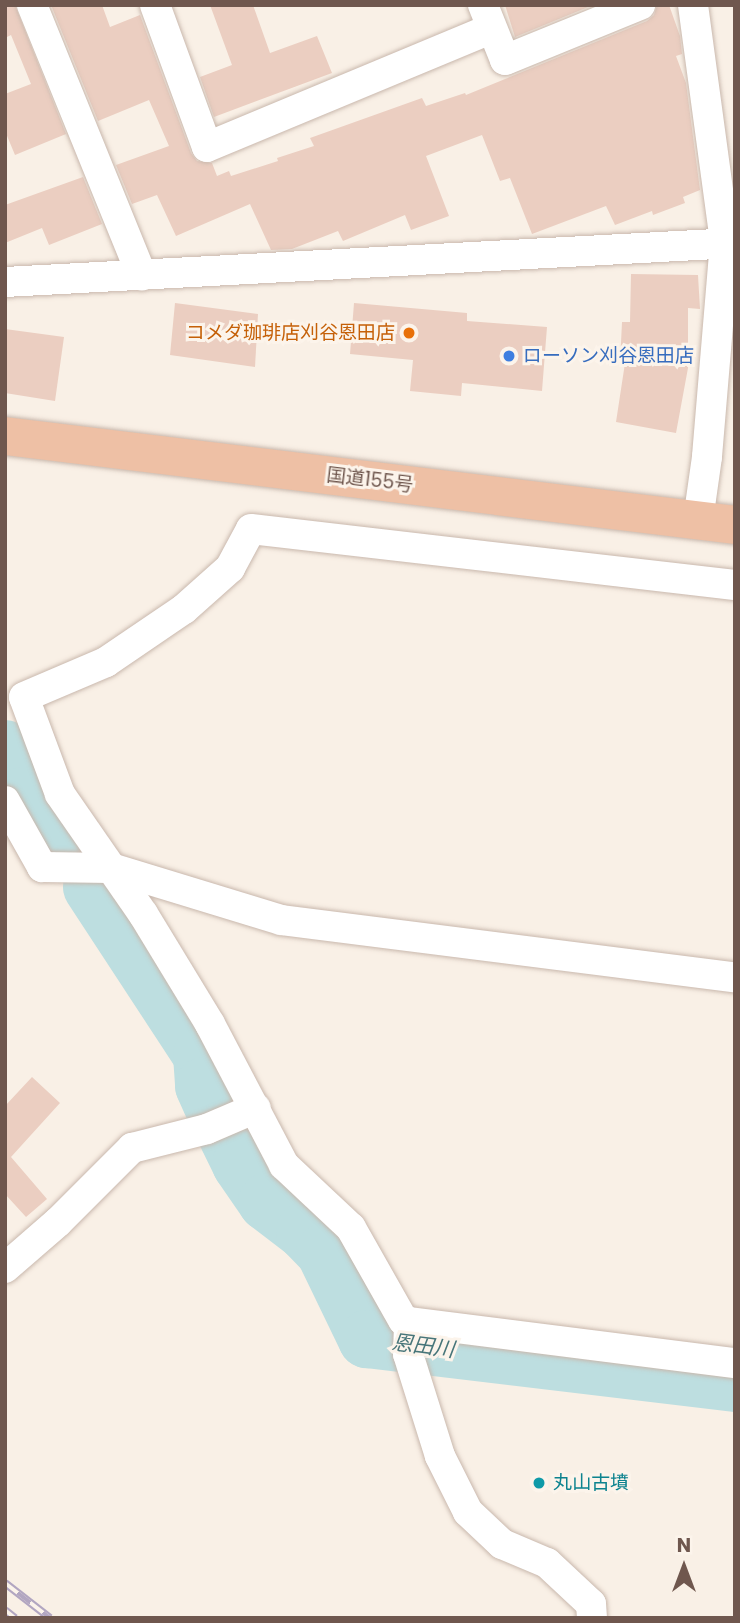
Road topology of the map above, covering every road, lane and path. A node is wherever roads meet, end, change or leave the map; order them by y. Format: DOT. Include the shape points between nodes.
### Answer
graph roads {
  1 [pos="32,5"];
  2 [pos="155,5"];
  3 [pos="640,5"];
  4 [pos="693,5"];
  5 [pos="487,17"];
  6 [pos="730,243"];
  7 [pos="142,276"];
  8 [pos="5,282"];
  9 [pos="5,436"];
  10 [pos="698,520"];
  11 [pos="735,525"];
  12 [pos="735,585"];
  13 [pos="5,801"];
  14 [pos="111,868"];
  15 [pos="735,977"];
  16 [pos="256,1108"];
  17 [pos="5,1268"];
  18 [pos="409,1335"];
  19 [pos="735,1363"];
  20 [pos="592,1618"];
  1 -- 7 [label="street"];
  2 -- 5 [label="street" via="207,147"];
  3 -- 5 [label="street" via="505,60"];
  4 -- 6 [label="street"];
  6 -- 7 [label="street"];
  6 -- 10 [label="street"];
  7 -- 8 [label="street"];
  9 -- 10 [label="highway, 国道155号"];
  10 -- 11 [label="highway, 国道155号"];
  12 -- 14 [label="street" via="251,529 230,568 184,609 106,662 24,697 60,794"];
  13 -- 14 [label="street" via="42,867"];
  14 -- 15 [label="street" via="281,920"];
  14 -- 16 [label="street" via="170,958"];
  16 -- 17 [label="street" via="206,1129 132,1148"];
  16 -- 18 [label="street" via="284,1165 351,1228"];
  18 -- 19 [label="street"];
  18 -- 20 [label="street" via="440,1456 468,1512 502,1544 547,1563 591,1604"];
}
